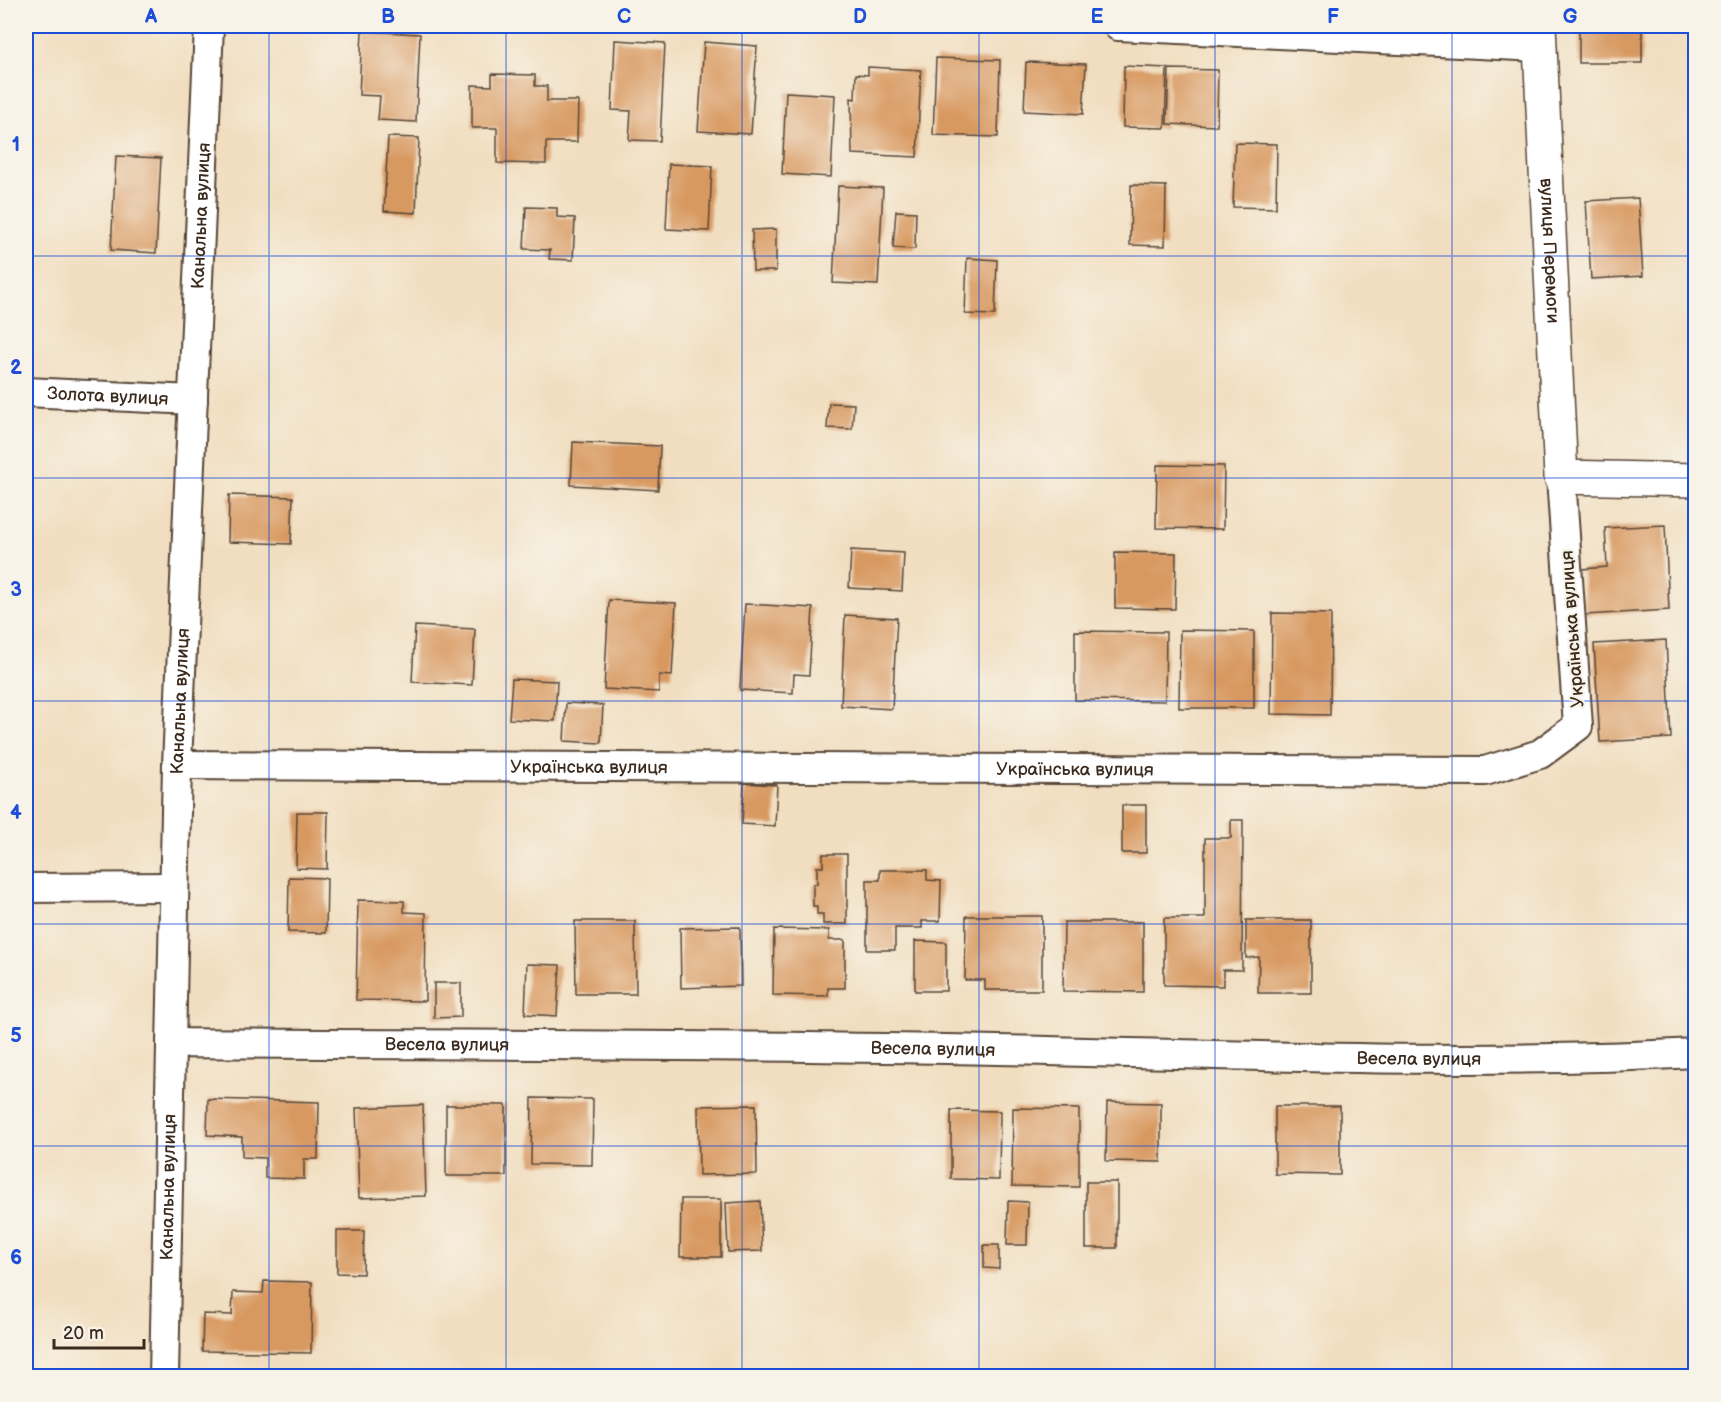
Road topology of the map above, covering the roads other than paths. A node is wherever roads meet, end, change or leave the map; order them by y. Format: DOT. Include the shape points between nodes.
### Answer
graph roads {
  1 [pos="209,26"];
  2 [pos="1118,26"];
  3 [pos="1539,36"];
  4 [pos="26,392"];
  5 [pos="193,400"];
  6 [pos="1561,477"];
  7 [pos="1695,480"];
  8 [pos="177,765"];
  9 [pos="174,886"];
  10 [pos="26,888"];
  11 [pos="171,1043"];
  12 [pos="1695,1053"];
  13 [pos="164,1377"];
  1 -- 5 [label="street, Канальна вулиця"];
  2 -- 3 [label="street"];
  3 -- 6 [label="street, вулиця Перемоги"];
  4 -- 5 [label="street, Золота вулиця"];
  5 -- 8 [label="street, Канальна вулиця"];
  6 -- 7 [label="street"];
  6 -- 8 [label="street, Українська вулиця" via="1578,726 1540,754 1485,771"];
  8 -- 9 [label="street, Канальна вулиця"];
  9 -- 10 [label="street"];
  9 -- 11 [label="street, Канальна вулиця"];
  11 -- 12 [label="street, Весела вулиця" via="715,1044 1461,1059"];
  11 -- 13 [label="street, Канальна вулиця"];
}
